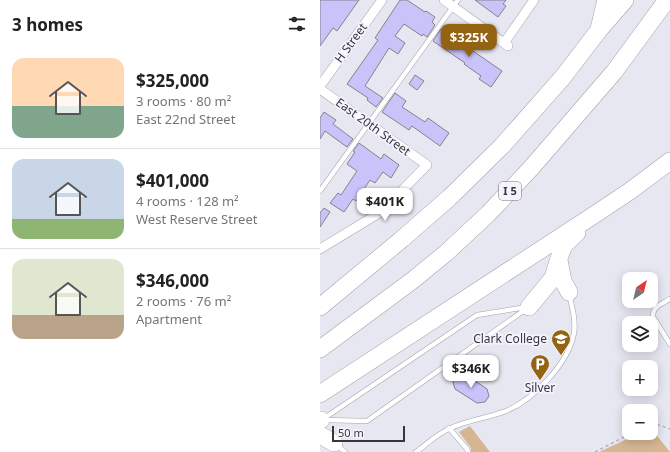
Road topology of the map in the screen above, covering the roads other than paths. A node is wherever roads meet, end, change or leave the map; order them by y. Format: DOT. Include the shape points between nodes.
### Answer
graph roads {
  1 [pos="382,0"];
  2 [pos="444,0"];
  3 [pos="534,0"];
  4 [pos="606,0"];
  5 [pos="625,0"];
  6 [pos="667,0"];
  7 [pos="455,3"];
  8 [pos="599,30"];
  9 [pos="320,87"];
  10 [pos="369,124"];
  11 [pos="670,161"];
  12 [pos="320,192"];
  13 [pos="597,213"];
  14 [pos="320,249"];
  15 [pos="558,258"];
  16 [pos="355,278"];
  17 [pos="320,292"];
  18 [pos="569,292"];
  19 [pos="670,299"];
  20 [pos="320,307"];
  21 [pos="529,307"];
  22 [pos="670,344"];
  23 [pos="320,349"];
  24 [pos="320,394"];
  25 [pos="450,428"];
  26 [pos="328,434"];
  27 [pos="416,452"];
  28 [pos="468,452"];
  1 -- 9 [label="street, H Street"];
  2 -- 7 [label="street"];
  3 -- 7 [label="street" via="506,45"];
  4 -- 8 [label="highway"];
  5 -- 8 [label="highway"];
  6 -- 23 [label="highway, I 5" via="614,72 488,214 414,280"];
  7 -- 10 [label="lane"];
  8 -- 16 [label="highway" via="563,77 502,146 449,198"];
  9 -- 10 [label="street, East 20th Street"];
  10 -- 12 [label="lane"];
  10 -- 14 [label="street, East 20th Street" via="427,165 381,212"];
  11 -- 13 [label="highway"];
  13 -- 15 [label="highway" via="564,245"];
  13 -- 24 [label="highway"];
  15 -- 18 [label="highway" via="563,281"];
  15 -- 21 [label="highway" via="553,278"];
  16 -- 17 [label="highway"];
  16 -- 20 [label="highway"];
  18 -- 25 [label="lane" via="574,316 574,334 570,347 550,378 519,404"];
  19 -- 22 [label="lane" via="657,307 652,314"];
  21 -- 26 [label="lane" via="367,421"];
  21 -- 26 [label="lane" via="477,314"];
  25 -- 27 [label="lane"];
  25 -- 28 [label="lane"];
}
